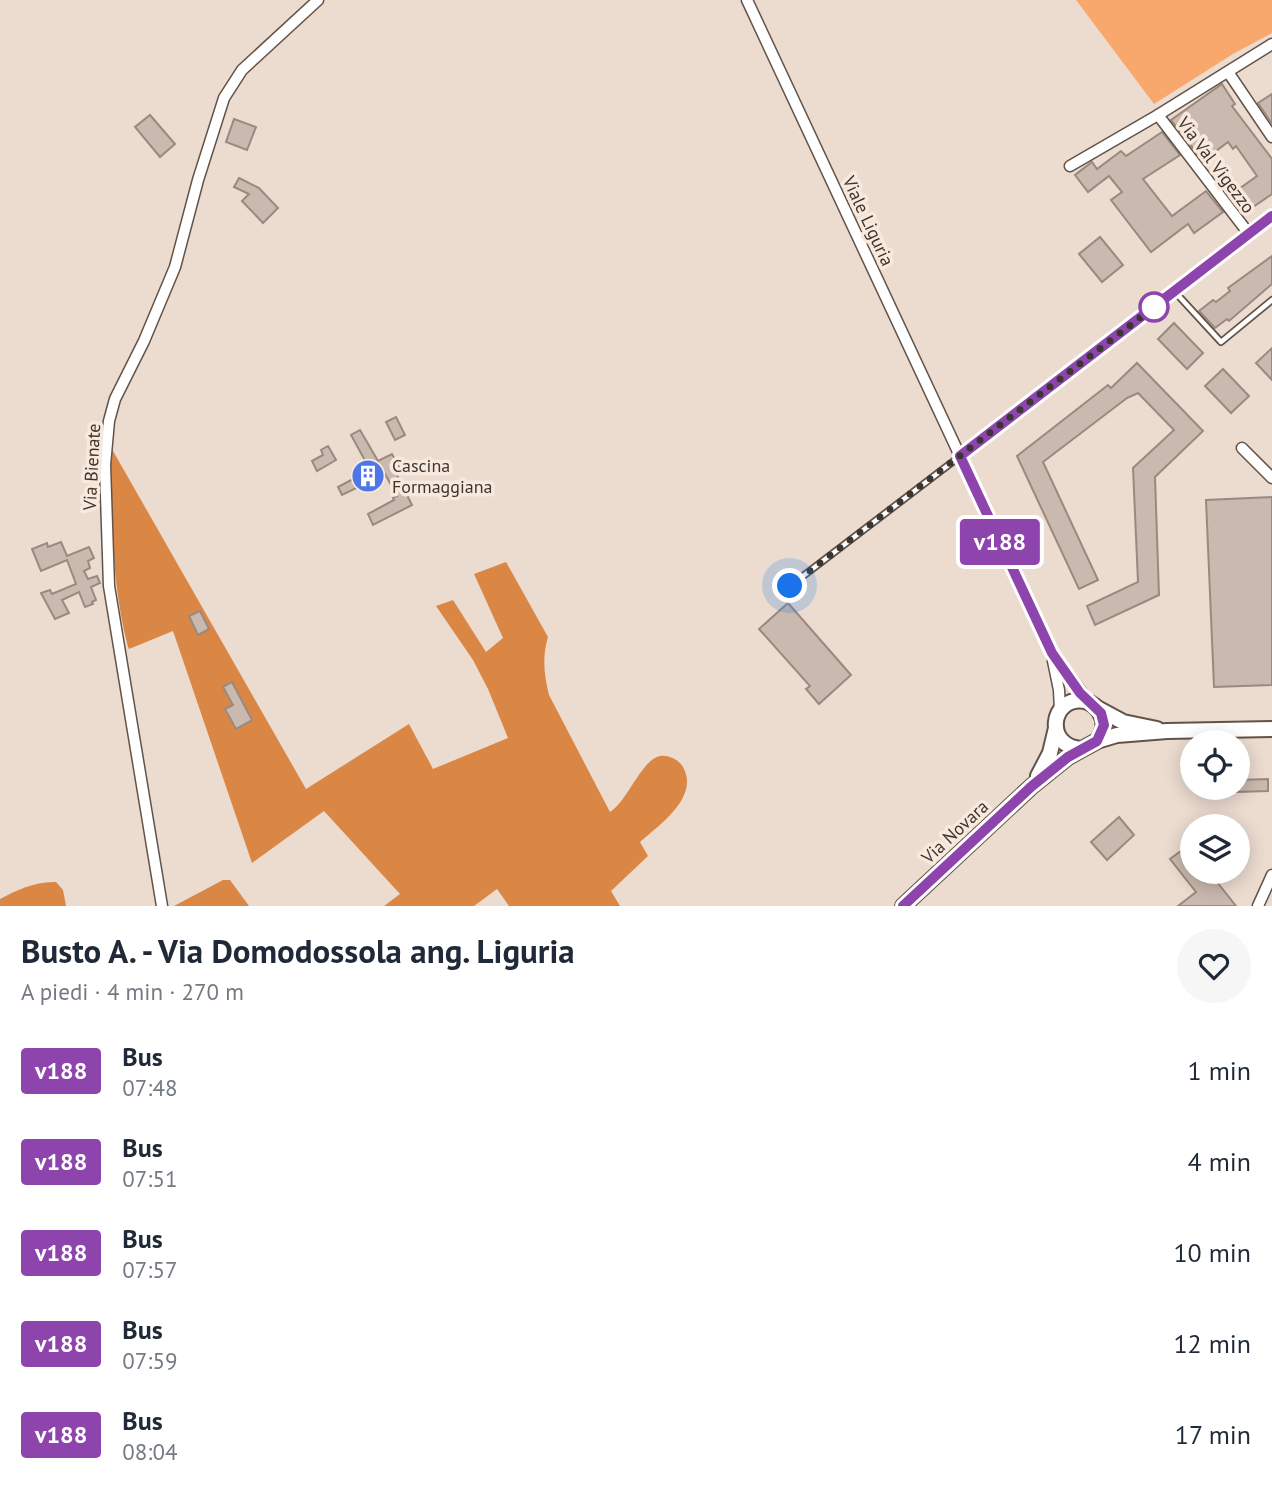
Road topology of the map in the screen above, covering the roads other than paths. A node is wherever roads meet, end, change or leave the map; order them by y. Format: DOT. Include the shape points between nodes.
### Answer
graph roads {
  1 [pos="318,0"];
  2 [pos="747,0"];
  3 [pos="1272,44"];
  4 [pos="1228,72"];
  5 [pos="1158,116"];
  6 [pos="1272,137"];
  7 [pos="1070,166"];
  8 [pos="1272,216"];
  9 [pos="1249,234"];
  10 [pos="1174,292"];
  11 [pos="1272,300"];
  12 [pos="1242,447"];
  13 [pos="960,456"];
  14 [pos="1272,478"];
  15 [pos="790,586"];
  16 [pos="1052,653"];
  17 [pos="1093,705"];
  18 [pos="1059,711"];
  19 [pos="1056,728"];
  20 [pos="1272,729"];
  21 [pos="1167,731"];
  22 [pos="1097,741"];
  23 [pos="1083,749"];
  24 [pos="1032,786"];
  25 [pos="1272,875"];
  26 [pos="162,906"];
  27 [pos="903,906"];
  28 [pos="1258,906"];
  1 -- 26 [label="street, Via Bienate" via="243,70 224,98 175,267 109,421 105,465 108,586"];
  2 -- 13 [label="street, Viale Liguria"];
  3 -- 4 [label="street, Via Val Vigezzo"];
  4 -- 5 [label="street, Via Val Vigezzo"];
  4 -- 6 [label="street"];
  5 -- 7 [label="street, Via Val Vigezzo"];
  5 -- 9 [label="street, Via Val Vigezzo"];
  8 -- 9 [label="street"];
  9 -- 10 [label="street"];
  10 -- 11 [label="lane" via="1221,342"];
  10 -- 13 [label="street"];
  12 -- 14 [label="street"];
  13 -- 15 [label="lane"];
  13 -- 16 [label="street, Viale Liguria"];
  16 -- 17 [label="street, Viale Liguria"];
  16 -- 18 [label="street, Viale Liguria"];
  17 -- 18 [label="street" via="1073,702"];
  17 -- 21 [label="street" via="1123,722"];
  17 -- 22 [label="street" via="1104,725"];
  18 -- 19 [label="street"];
  19 -- 23 [label="street" via="1068,746"];
  19 -- 24 [label="street, Via Novara" via="1048,758"];
  20 -- 21 [label="street"];
  21 -- 22 [label="street"];
  22 -- 23 [label="street"];
  23 -- 24 [label="street, Via Novara"];
  24 -- 27 [label="street, Via Novara"];
  25 -- 28 [label="street"];
}
